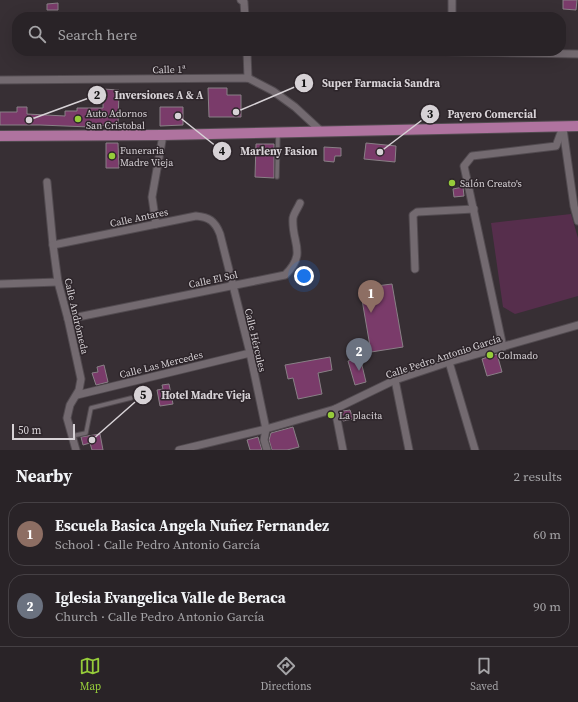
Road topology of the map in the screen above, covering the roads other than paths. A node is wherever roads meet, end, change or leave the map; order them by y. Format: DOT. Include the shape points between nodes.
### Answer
graph roads {
  1 [pos="241,0"];
  2 [pos="452,0"];
  3 [pos="245,12"];
  4 [pos="452,12"];
  5 [pos="566,54"];
  6 [pos="578,54"];
  7 [pos="247,56"];
  8 [pos="248,78"];
  9 [pos="0,80"];
  10 [pos="578,126"];
  11 [pos="563,127"];
  12 [pos="321,131"];
  13 [pos="278,132"];
  14 [pos="163,135"];
  15 [pos="0,136"];
  16 [pos="277,177"];
  17 [pos="48,182"];
  18 [pos="300,203"];
  19 [pos="474,209"];
  20 [pos="578,221"];
  21 [pos="156,224"];
  22 [pos="220,234"];
  23 [pos="53,245"];
  24 [pos="415,269"];
  25 [pos="58,282"];
  26 [pos="0,284"];
  27 [pos="233,285"];
  28 [pos="68,319"];
  29 [pos="578,325"];
  30 [pos="503,347"];
  31 [pos="250,353"];
  32 [pos="449,362"];
  33 [pos="396,380"];
  34 [pos="77,395"];
  35 [pos="131,398"];
  36 [pos="335,409"];
  37 [pos="266,430"];
  38 [pos="72,436"];
  39 [pos="76,450"];
  40 [pos="179,450"];
  41 [pos="267,450"];
  42 [pos="344,450"];
  43 [pos="409,450"];
  44 [pos="475,450"];
  1 -- 3 [label="street" via="244,2"];
  2 -- 4 [label="street"];
  5 -- 6 [label="street"];
  7 -- 8 [label="street"];
  8 -- 9 [label="street, Calle 1ª"];
  8 -- 12 [label="street, Calle 1ª" via="273,91"];
  10 -- 11 [label="main road"];
  11 -- 12 [label="main road"];
  11 -- 19 [label="street" via="556,146 472,156 464,166"];
  11 -- 20 [label="street"];
  12 -- 13 [label="main road"];
  13 -- 14 [label="main road"];
  13 -- 16 [label="lane"];
  14 -- 15 [label="main road"];
  14 -- 21 [label="street" via="152,196"];
  17 -- 23 [label="street, Calle Andrómeda"];
  18 -- 27 [label="street, Calle El Sol" via="293,217 298,256 294,266 285,275"];
  19 -- 24 [label="street" via="417,212 414,215"];
  19 -- 30 [label="street"];
  21 -- 22 [label="street, Calle Antares" via="196,216 204,217 212,220"];
  21 -- 23 [label="street, Calle Antares"];
  22 -- 27 [label="street, Calle Hércules"];
  23 -- 25 [label="street, Calle Andrómeda"];
  25 -- 26 [label="street"];
  25 -- 28 [label="street, Calle Andrómeda"];
  27 -- 28 [label="street, Calle El Sol"];
  27 -- 31 [label="street, Calle Hércules"];
  28 -- 34 [label="street, Calle Andrómeda" via="80,379"];
  29 -- 30 [label="street, Calle Pedro Antonio García"];
  30 -- 32 [label="street, Calle Pedro Antonio García"];
  31 -- 34 [label="street, Calle Las Mercedes"];
  31 -- 37 [label="street, Calle Hércules"];
  32 -- 33 [label="street, Calle Pedro Antonio García"];
  32 -- 44 [label="street"];
  33 -- 36 [label="street, Calle Pedro Antonio García"];
  33 -- 43 [label="street"];
  34 -- 38 [label="street, Calle Andrómeda" via="70,405 67,418"];
  35 -- 38 [label="lane" via="91,408 86,433"];
  36 -- 37 [label="street, Calle Pedro Antonio García"];
  36 -- 42 [label="street"];
  37 -- 40 [label="street, Calle Pedro Antonio García"];
  37 -- 41 [label="street, Calle Hércules" via="264,440"];
  38 -- 39 [label="street, Calle Andrómeda"];
}
